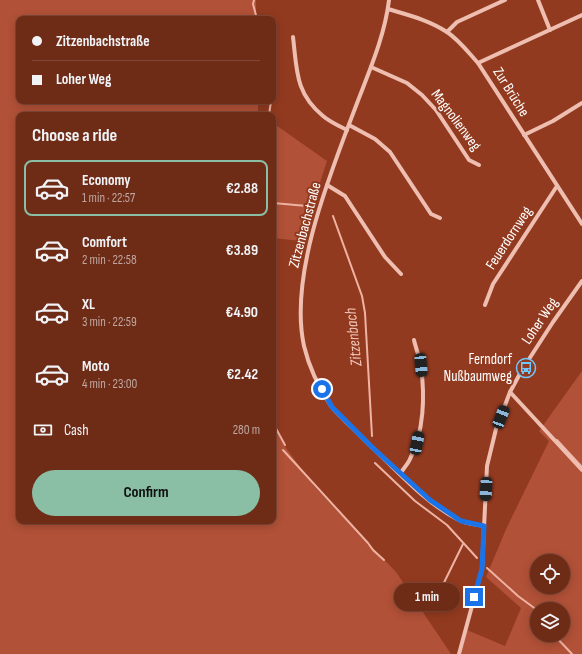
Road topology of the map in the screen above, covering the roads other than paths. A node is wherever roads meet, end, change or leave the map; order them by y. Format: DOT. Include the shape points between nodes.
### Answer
graph roads {
  1 [pos="390,0"];
  2 [pos="505,0"];
  3 [pos="538,0"];
  4 [pos="388,9"];
  5 [pos="582,15"];
  6 [pos="550,30"];
  7 [pos="447,32"];
  8 [pos="293,37"];
  9 [pos="478,63"];
  10 [pos="371,67"];
  11 [pos="582,103"];
  12 [pos="349,125"];
  13 [pos="347,130"];
  14 [pos="524,135"];
  15 [pos="479,165"];
  16 [pos="327,185"];
  17 [pos="557,186"];
  18 [pos="440,218"];
  19 [pos="582,224"];
  20 [pos="401,274"];
  21 [pos="582,281"];
  22 [pos="485,305"];
  23 [pos="414,340"];
  24 [pos="510,392"];
  25 [pos="582,470"];
  26 [pos="400,474"];
  27 [pos="484,526"];
  28 [pos="459,654"];
  1 -- 4 [label="street, Zitzenbachstraße"];
  2 -- 7 [label="street" via="458,22"];
  3 -- 6 [label="street"];
  4 -- 7 [label="street, Zur Brüche" via="422,19"];
  4 -- 10 [label="street, Zitzenbachstraße"];
  5 -- 6 [label="street"];
  6 -- 9 [label="street"];
  7 -- 9 [label="street, Zur Brüche" via="462,44"];
  8 -- 13 [label="street" via="297,77 302,90 310,103 324,117"];
  9 -- 14 [label="street, Zur Brüche"];
  10 -- 12 [label="street, Zitzenbachstraße"];
  10 -- 15 [label="street, Magnolienweg" via="407,83 422,94 436,110 469,160"];
  11 -- 14 [label="street"];
  12 -- 13 [label="street, Zitzenbachstraße"];
  12 -- 18 [label="street" via="375,138 390,152 431,214"];
  13 -- 16 [label="street, Zitzenbachstraße"];
  14 -- 17 [label="street, Zur Brüche"];
  16 -- 20 [label="street" via="345,196 385,257"];
  16 -- 26 [label="street, Zitzenbachstraße" via="309,247 303,280 301,317 304,346 314,376 332,407"];
  17 -- 19 [label="street, Zur Brüche"];
  17 -- 22 [label="street, Feuerdornweg" via="492,284"];
  21 -- 24 [label="street, Loher Weg" via="540,341"];
  23 -- 26 [label="street" via="422,373 421,419 410,460"];
  24 -- 25 [label="street"];
  24 -- 27 [label="street, Loher Weg" via="496,430 487,466"];
  26 -- 27 [label="street, Zitzenbachstraße" via="430,500 458,519"];
  27 -- 28 [label="street, Loher Weg" via="482,569"];
}
